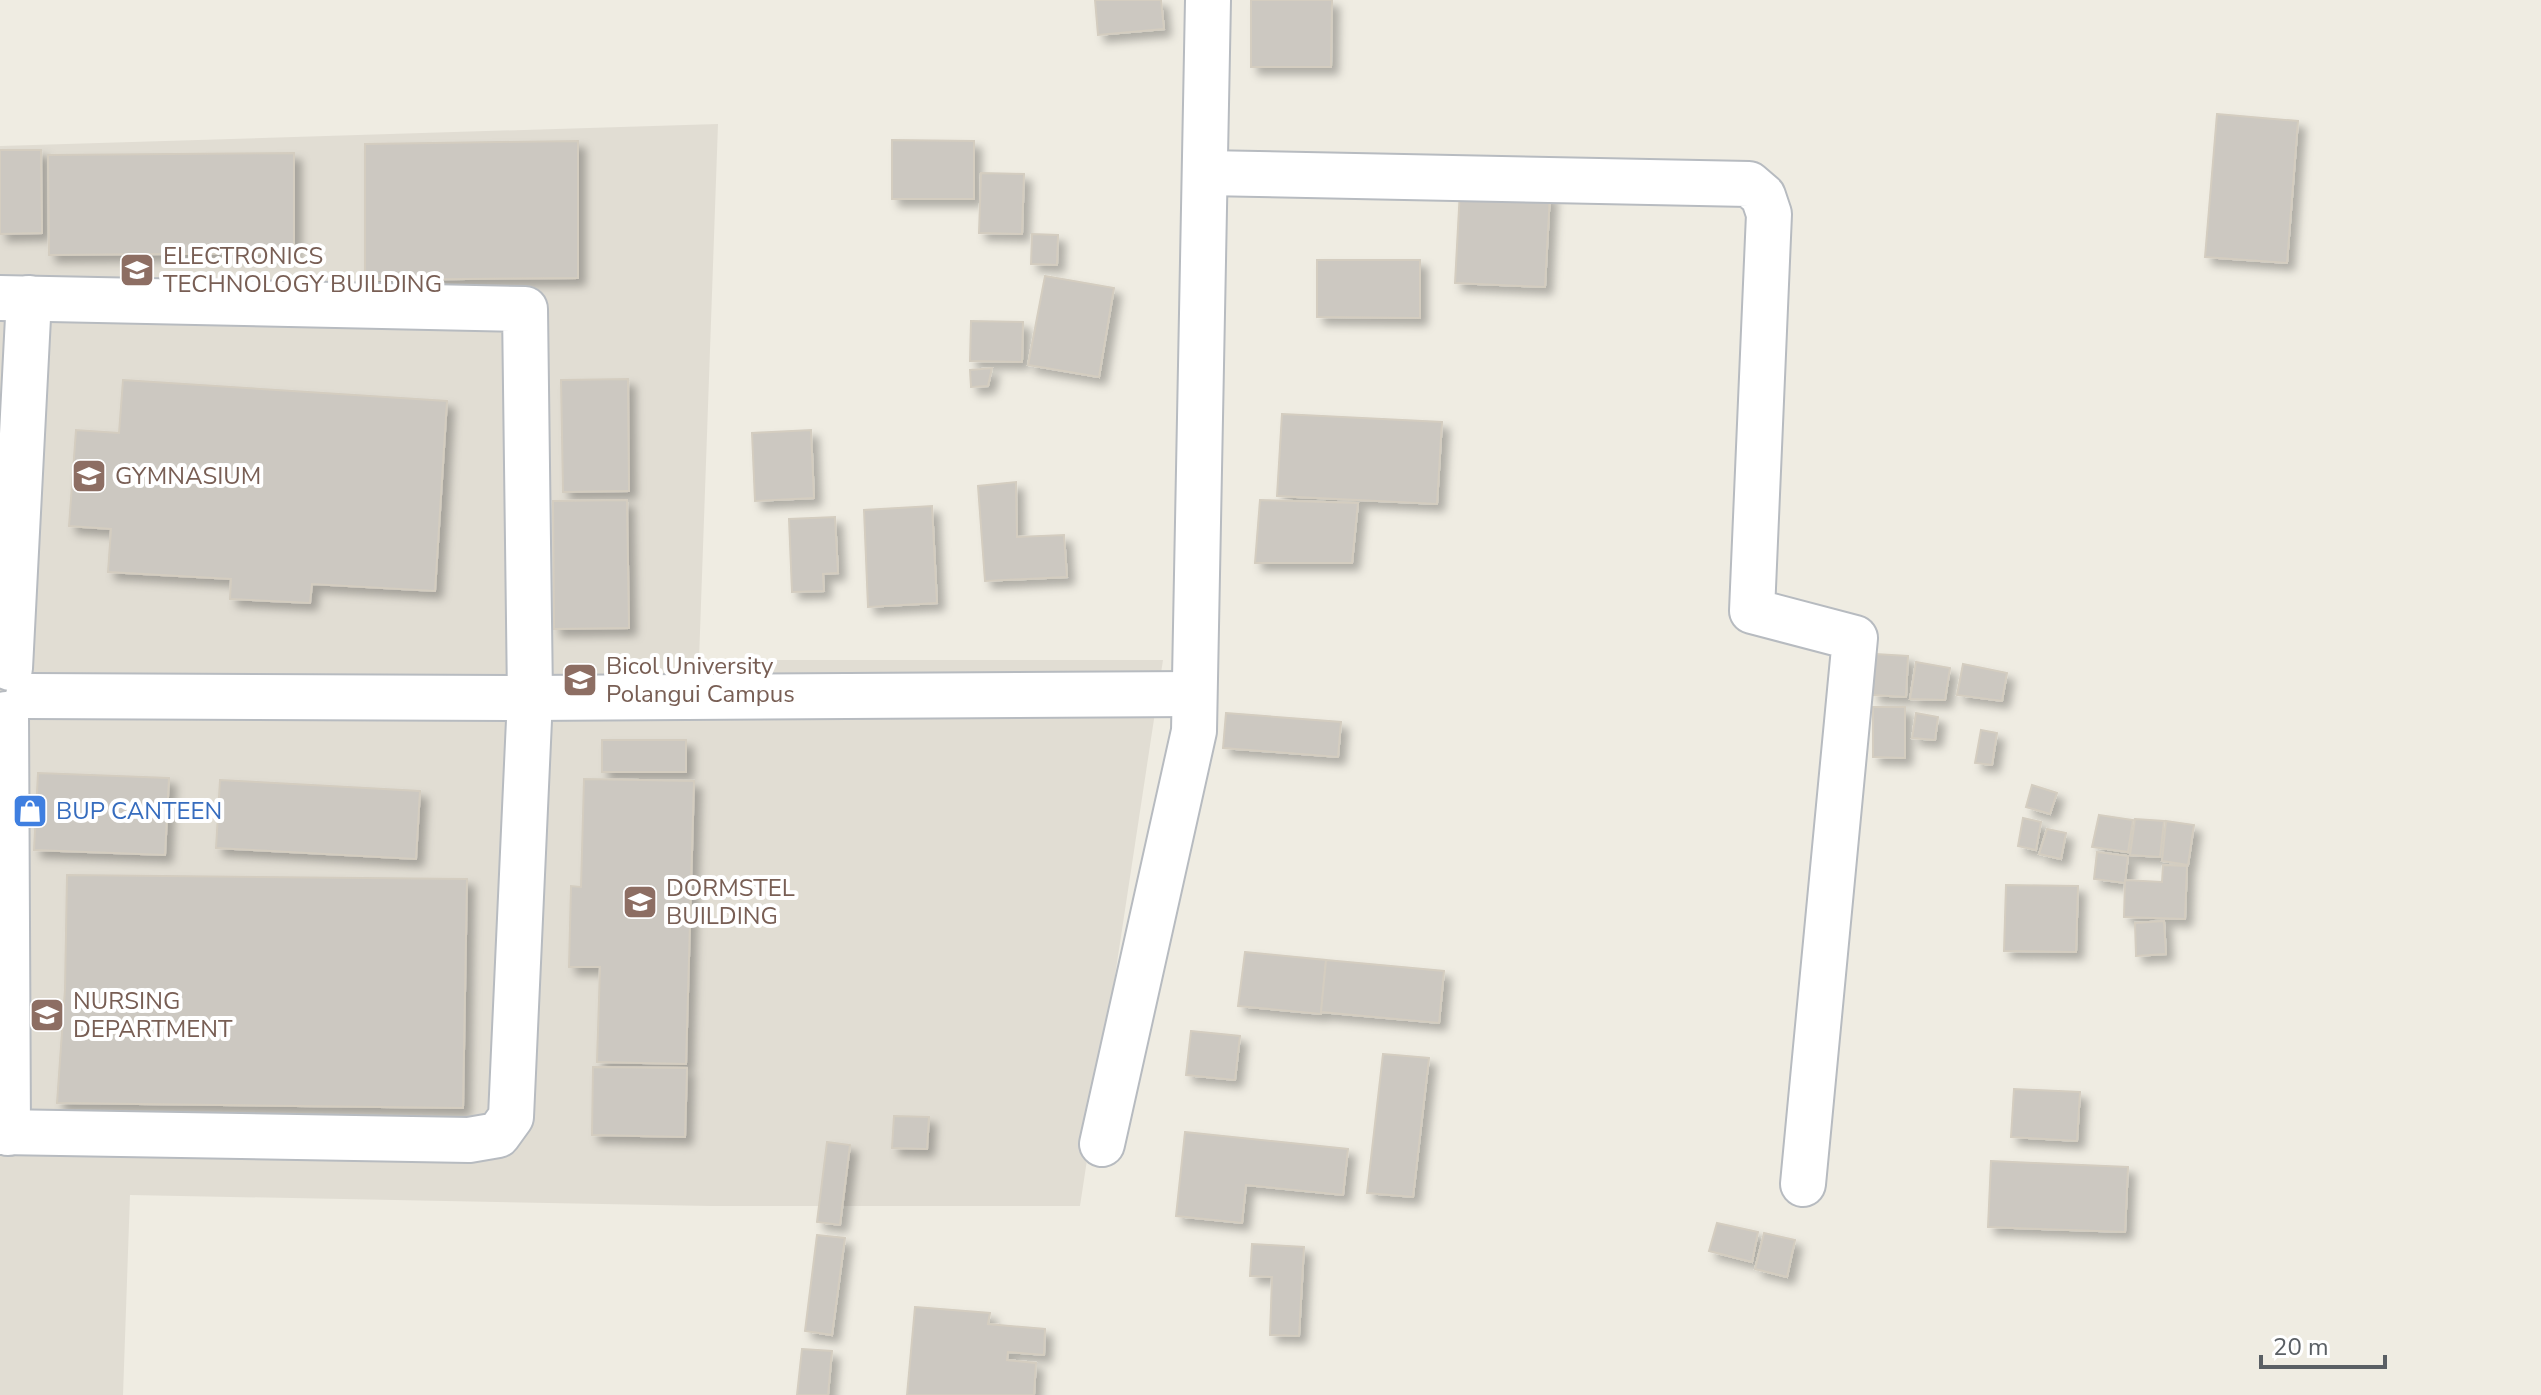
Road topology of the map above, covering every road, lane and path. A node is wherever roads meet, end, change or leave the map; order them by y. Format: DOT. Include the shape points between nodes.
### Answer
graph roads {
  1 [pos="1208,0"];
  2 [pos="1205,173"];
  3 [pos="14,298"];
  4 [pos="9,692"];
  5 [pos="1194,694"];
  6 [pos="530,698"];
  7 [pos="4,1133"];
  8 [pos="1102,1144"];
  9 [pos="1803,1184"];
  1 -- 2 [label="street"];
  2 -- 5 [label="street"];
  2 -- 9 [label="street" via="1749,184 1763,196 1769,214 1752,611 1855,638"];
  3 -- 4 [label="street"];
  3 -- 6 [label="street" via="525,309"];
  4 -- 6 [label="street"];
  4 -- 7 [label="street"];
  5 -- 6 [label="street"];
  5 -- 8 [label="street" via="1194,731"];
  6 -- 7 [label="street" via="511,1117 498,1135 469,1140"];
}
